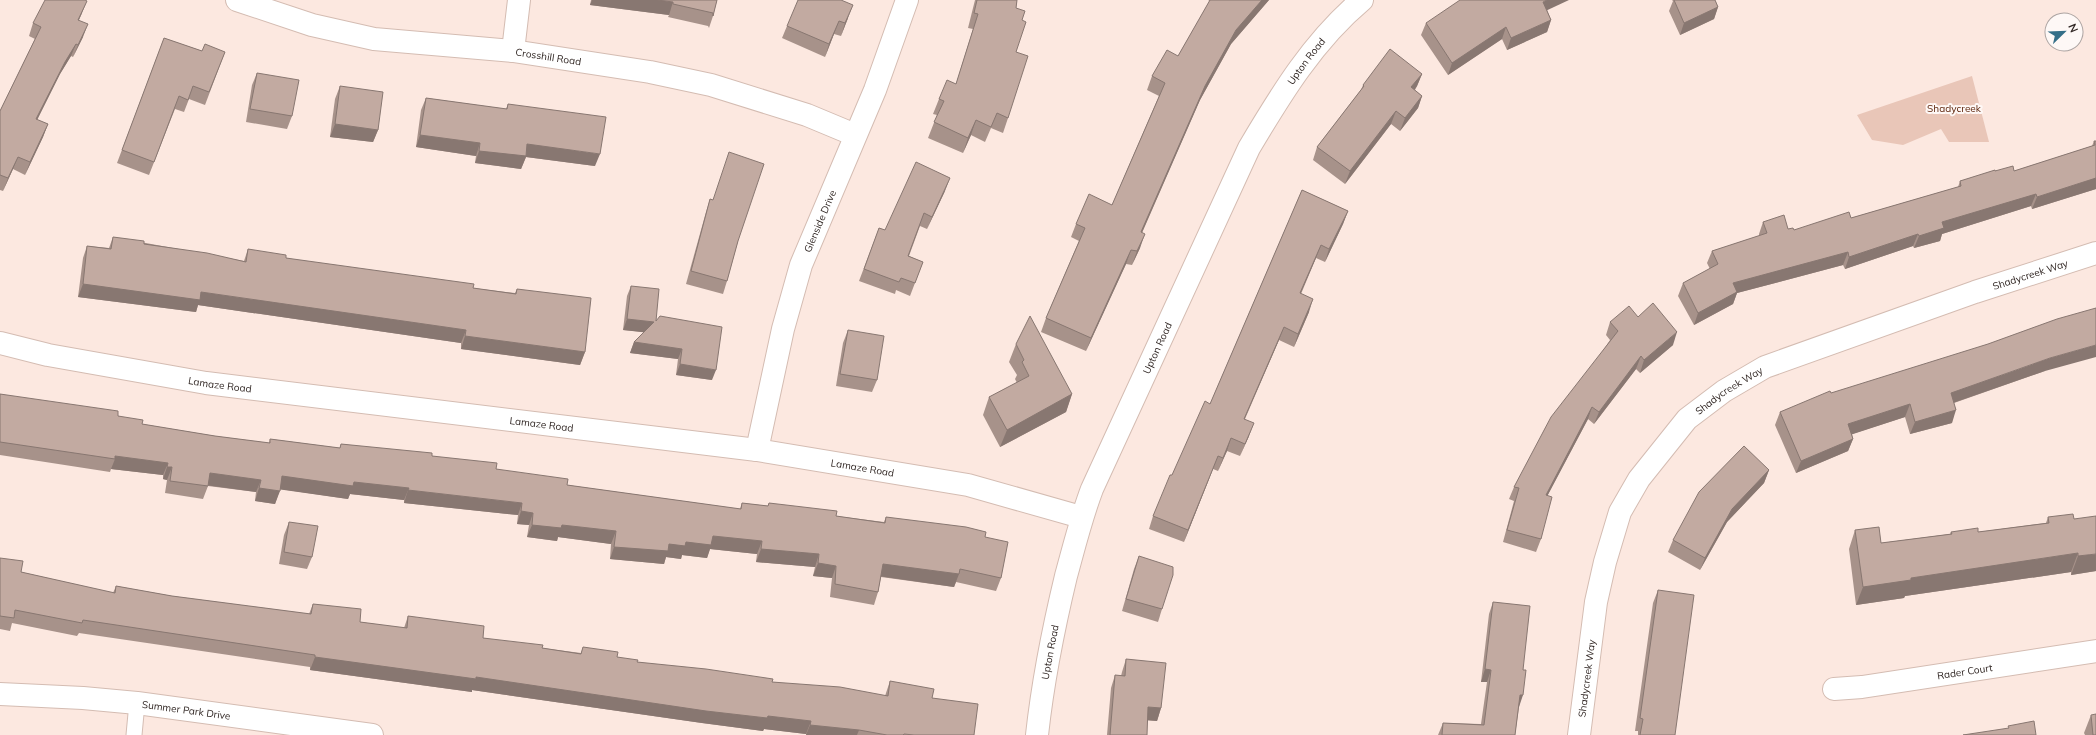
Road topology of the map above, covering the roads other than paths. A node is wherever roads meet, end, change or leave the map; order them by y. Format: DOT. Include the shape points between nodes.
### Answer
graph roads {
  1 [pos="237,0"];
  2 [pos="520,0"];
  3 [pos="906,0"];
  4 [pos="1362,0"];
  5 [pos="513,51"];
  6 [pos="855,135"];
  7 [pos="2096,253"];
  8 [pos="0,342"];
  9 [pos="757,450"];
  10 [pos="1081,517"];
  11 [pos="2096,651"];
  12 [pos="1834,689"];
  13 [pos="0,694"];
  14 [pos="137,703"];
  15 [pos="134,735"];
  16 [pos="372,735"];
  17 [pos="1037,735"];
  18 [pos="1579,735"];
  1 -- 5 [label="street, Crosshill Road" via="312,25 374,39"];
  2 -- 5 [label="street"];
  3 -- 6 [label="street, Glenside Drive" via="891,48"];
  4 -- 10 [label="street, Upton Road" via="1328,32 1303,64 1276,102 1249,148"];
  5 -- 6 [label="street, Crosshill Road" via="650,72 711,85 800,113"];
  6 -- 9 [label="street, Glenside Drive" via="801,265 783,329"];
  7 -- 18 [label="street, Shadycreek Way" via="1975,292 1765,367 1724,391 1687,419 1639,479 1620,512 1596,602"];
  8 -- 9 [label="street, Lamaze Road" via="48,355 206,383"];
  9 -- 10 [label="street, Lamaze Road" via="968,485"];
  10 -- 17 [label="street, Upton Road" via="1043,681"];
  11 -- 12 [label="street, Rader Court" via="1862,687"];
  13 -- 14 [label="street, Summer Park Drive"];
  14 -- 15 [label="lane"];
  14 -- 16 [label="street, Summer Park Drive"];
}
